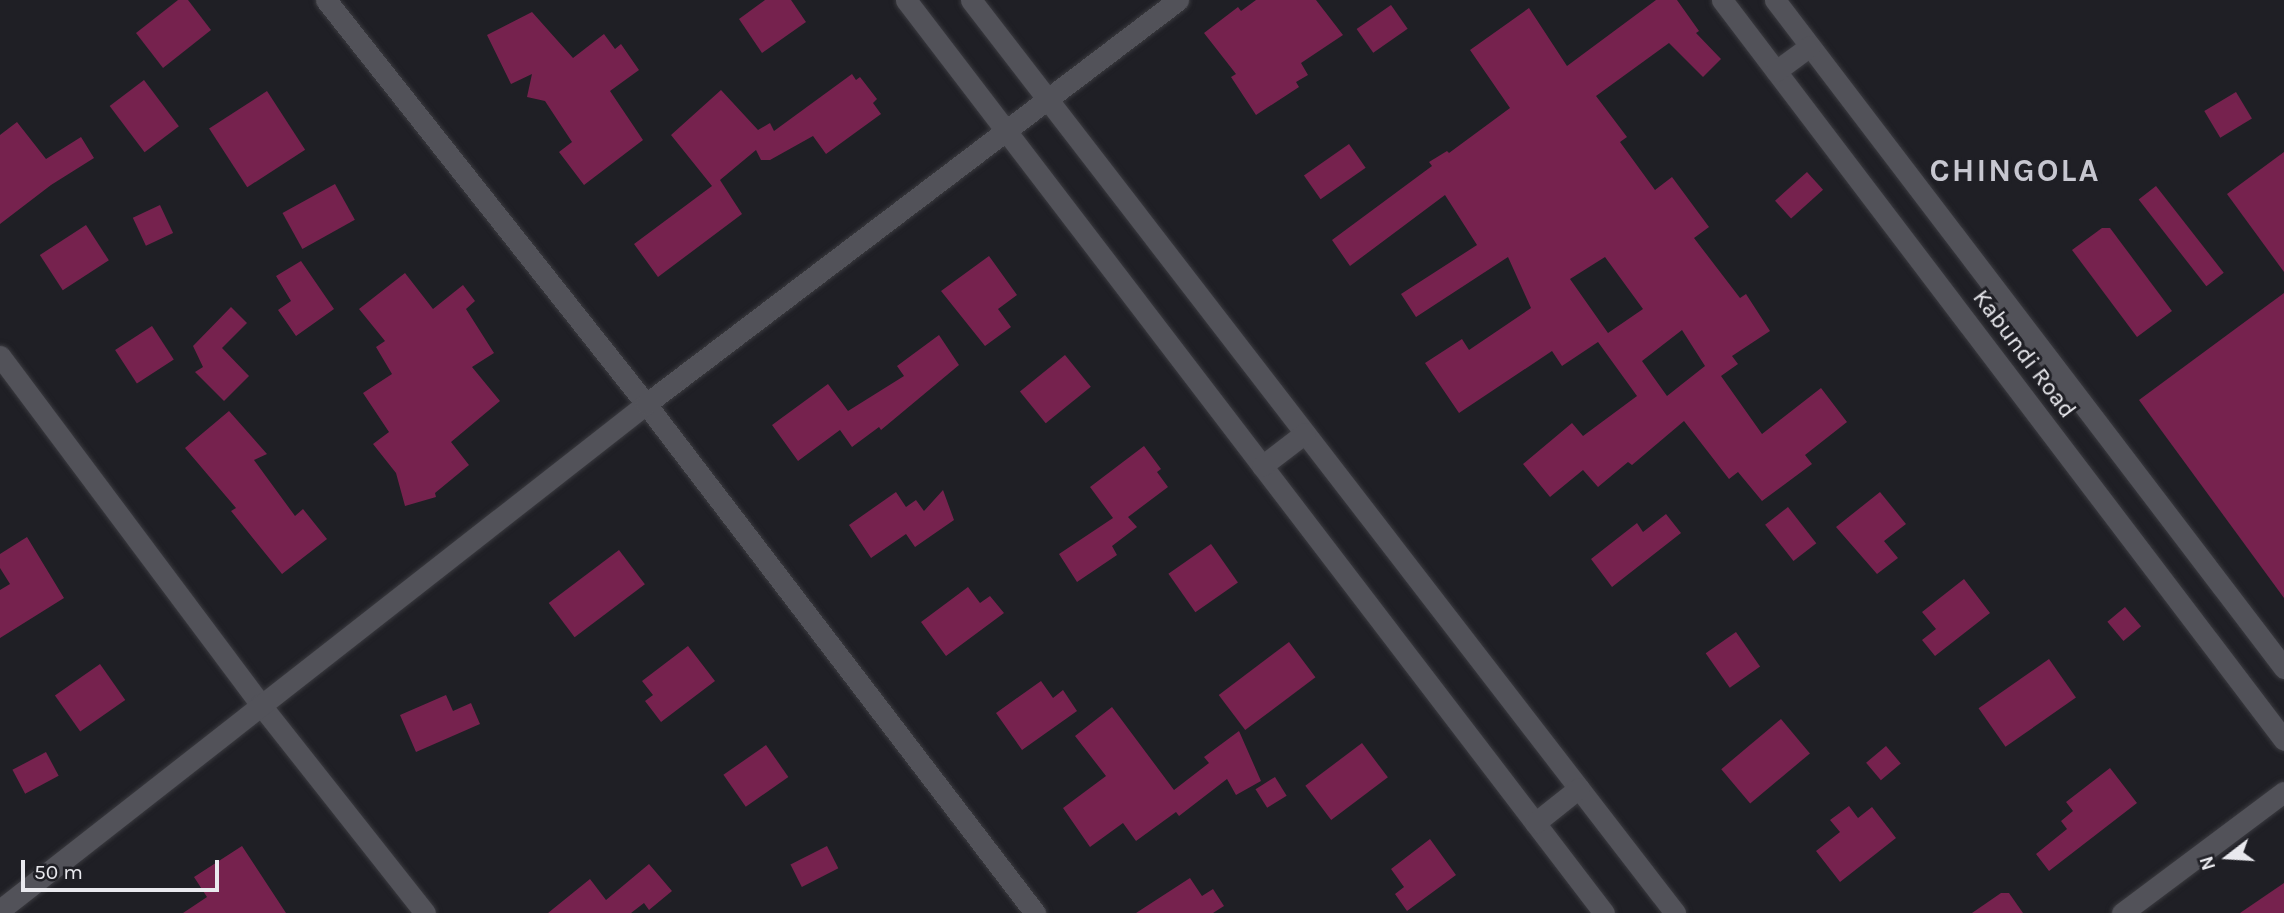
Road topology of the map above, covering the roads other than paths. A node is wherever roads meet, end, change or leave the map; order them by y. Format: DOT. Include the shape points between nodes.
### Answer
graph roads {
  1 [pos="326,0"];
  2 [pos="906,0"];
  3 [pos="971,0"];
  4 [pos="1178,0"];
  5 [pos="1722,0"];
  6 [pos="1775,0"];
  7 [pos="1810,46"];
  8 [pos="1776,71"];
  9 [pos="1047,99"];
  10 [pos="1005,131"];
  11 [pos="0,356"];
  12 [pos="646,404"];
  13 [pos="1305,433"];
  14 [pos="1262,466"];
  15 [pos="2284,668"];
  16 [pos="260,704"];
  17 [pos="2284,740"];
  18 [pos="1579,788"];
  19 [pos="2284,792"];
  20 [pos="1535,823"];
  21 [pos="0,910"];
  22 [pos="425,913"];
  23 [pos="1035,913"];
  24 [pos="1604,913"];
  25 [pos="1675,913"];
  26 [pos="2122,913"];
  1 -- 12 [label="street"];
  2 -- 10 [label="street"];
  3 -- 9 [label="street"];
  4 -- 9 [label="street"];
  5 -- 8 [label="street, Kabundi Road"];
  6 -- 7 [label="street, Kabundi Road"];
  7 -- 8 [label="street"];
  7 -- 15 [label="street, Kabundi Road"];
  8 -- 17 [label="street, Kabundi Road"];
  9 -- 10 [label="street"];
  9 -- 13 [label="street"];
  10 -- 12 [label="street"];
  10 -- 14 [label="street"];
  11 -- 16 [label="street"];
  12 -- 16 [label="street"];
  12 -- 23 [label="street"];
  13 -- 14 [label="street"];
  13 -- 18 [label="street"];
  14 -- 20 [label="street"];
  16 -- 21 [label="street"];
  16 -- 22 [label="street"];
  18 -- 20 [label="street"];
  18 -- 25 [label="street"];
  19 -- 26 [label="street"];
  20 -- 24 [label="street"];
}
